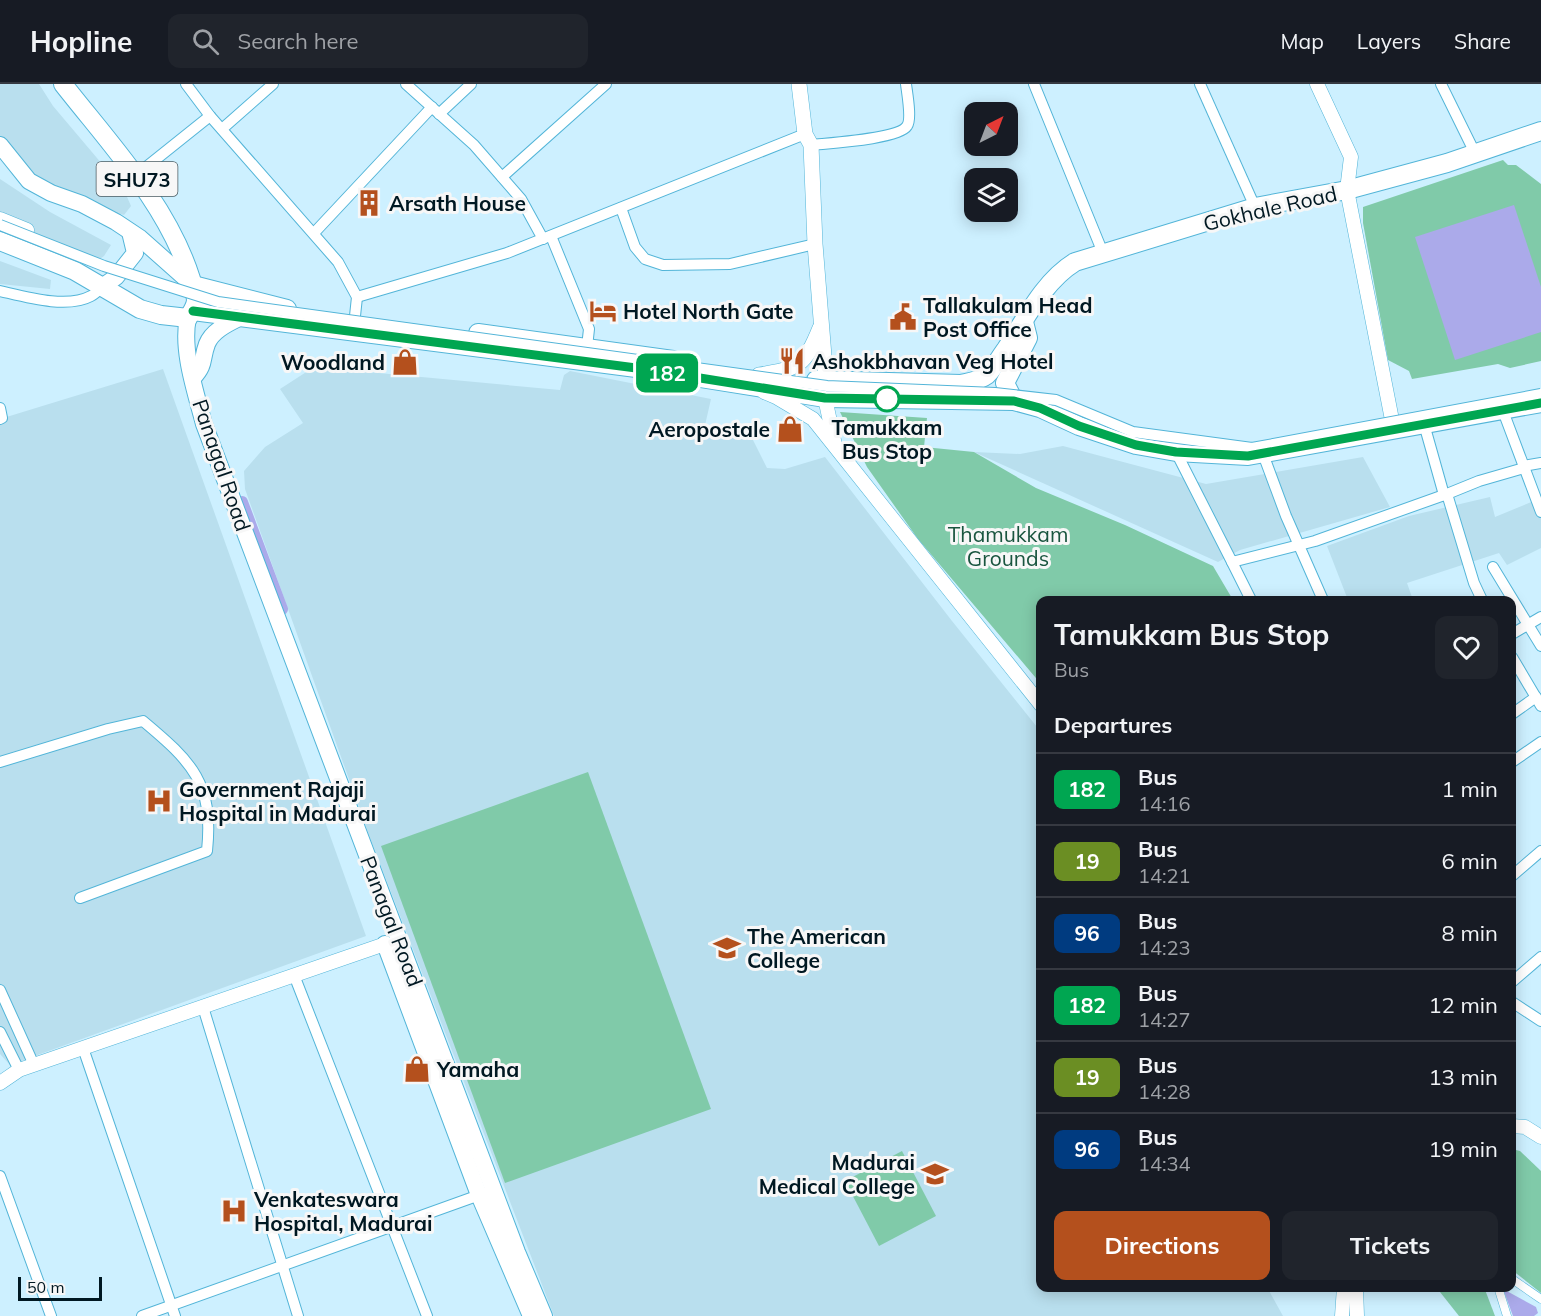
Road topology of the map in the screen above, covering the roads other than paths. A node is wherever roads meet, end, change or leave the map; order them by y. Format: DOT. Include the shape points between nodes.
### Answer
graph roads {
  1 [pos="63,84"];
  2 [pos="186,84"];
  3 [pos="273,84"];
  4 [pos="406,84"];
  5 [pos="471,84"];
  6 [pos="606,84"];
  7 [pos="799,84"];
  8 [pos="906,84"];
  9 [pos="1034,84"];
  10 [pos="1200,84"];
  11 [pos="1317,84"];
  12 [pos="1441,84"];
  13 [pos="435,110"];
  14 [pos="210,116"];
  15 [pos="222,129"];
  16 [pos="1539,136"];
  17 [pos="808,139"];
  18 [pos="0,145"];
  19 [pos="1474,153"];
  20 [pos="135,176"];
  21 [pos="502,177"];
  22 [pos="1347,190"];
  23 [pos="621,207"];
  24 [pos="1255,207"];
  25 [pos="0,219"];
  26 [pos="0,225"];
  27 [pos="130,232"];
  28 [pos="314,233"];
  29 [pos="547,237"];
  30 [pos="0,240"];
  31 [pos="814,244"];
  32 [pos="1103,253"];
  33 [pos="192,285"];
  34 [pos="102,287"];
  35 [pos="0,291"];
  36 [pos="357,297"];
  37 [pos="190,315"];
  38 [pos="355,316"];
  39 [pos="239,318"];
  40 [pos="1024,321"];
  41 [pos="821,326"];
  42 [pos="587,348"];
  43 [pos="193,378"];
  44 [pos="753,380"];
  45 [pos="825,389"];
  46 [pos="1541,394"];
  47 [pos="1014,401"];
  48 [pos="1541,403"];
  49 [pos="0,408"];
  50 [pos="1503,411"];
  51 [pos="0,419"];
  52 [pos="1424,424"];
  53 [pos="1394,430"];
  54 [pos="836,450"];
  55 [pos="1176,452"];
  56 [pos="1263,454"];
  57 [pos="1541,463"];
  58 [pos="1523,467"];
  59 [pos="1446,494"];
  60 [pos="1541,512"];
  61 [pos="1299,546"];
  62 [pos="1232,561"];
  63 [pos="1493,567"];
  64 [pos="1249,596"];
  65 [pos="1321,596"];
  66 [pos="1480,596"];
  67 [pos="1510,596"];
  68 [pos="1516,605"];
  69 [pos="1541,617"];
  70 [pos="1528,625"];
  71 [pos="1516,632"];
  72 [pos="1541,646"];
  73 [pos="1516,666"];
  74 [pos="1036,699"];
  75 [pos="1538,701"];
  76 [pos="1516,712"];
  77 [pos="1541,742"];
  78 [pos="1516,759"];
  79 [pos="0,762"];
  80 [pos="1541,851"];
  81 [pos="1516,873"];
  82 [pos="80,898"];
  83 [pos="385,944"];
  84 [pos="1541,957"];
  85 [pos="294,975"];
  86 [pos="1516,979"];
  87 [pos="0,990"];
  88 [pos="1516,1005"];
  89 [pos="202,1007"];
  90 [pos="1541,1021"];
  91 [pos="0,1032"];
  92 [pos="83,1048"];
  93 [pos="34,1065"];
  94 [pos="19,1070"];
  95 [pos="0,1083"];
  96 [pos="1516,1126"];
  97 [pos="1541,1137"];
  98 [pos="0,1176"];
  99 [pos="486,1192"];
  100 [pos="393,1226"];
  101 [pos="282,1266"];
  102 [pos="1516,1282"];
  103 [pos="1344,1292"];
  104 [pos="1356,1292"];
  105 [pos="1500,1292"];
  106 [pos="1541,1299"];
  107 [pos="173,1311"];
  108 [pos="51,1316"];
  109 [pos="142,1316"];
  110 [pos="298,1316"];
  111 [pos="427,1316"];
  112 [pos="531,1316"];
  113 [pos="544,1316"];
  114 [pos="1342,1316"];
  115 [pos="1356,1316"];
  116 [pos="1507,1316"];
  1 -- 20 [label="highway, SHU73"];
  2 -- 14 [label="street"];
  3 -- 15 [label="street"];
  4 -- 13 [label="street"];
  5 -- 13 [label="street"];
  6 -- 21 [label="street"];
  7 -- 17 [label="main road"];
  8 -- 17 [label="street" via="909,121 904,129 883,137"];
  9 -- 32 [label="street"];
  10 -- 24 [label="street"];
  11 -- 22 [label="street" via="1351,158"];
  12 -- 19 [label="street"];
  13 -- 21 [label="street"];
  13 -- 28 [label="street"];
  14 -- 15 [label="street"];
  14 -- 20 [label="street"];
  15 -- 28 [label="street"];
  16 -- 19 [label="highway, Gokhale Road"];
  17 -- 23 [label="street"];
  17 -- 31 [label="main road"];
  18 -- 27 [label="main road" via="29,181 82,204"];
  19 -- 22 [label="highway, Gokhale Road"];
  20 -- 33 [label="highway, SHU73" via="183,255"];
  21 -- 29 [label="street"];
  22 -- 24 [label="highway, Gokhale Road"];
  22 -- 53 [label="street"];
  23 -- 29 [label="street"];
  23 -- 31 [label="street" via="635,248 645,259 663,265 730,264"];
  24 -- 32 [label="highway, Gokhale Road"];
  25 -- 34 [label="street" via="69,252"];
  26 -- 46 [label="street, bridge" via="104,266 218,302 826,386 995,393 1056,400 1133,432 1252,448"];
  27 -- 33 [label="main road"];
  27 -- 34 [label="main road" via="135,253 116,277"];
  28 -- 36 [label="street" via="338,262"];
  29 -- 36 [label="street" via="507,253"];
  29 -- 42 [label="street" via="589,329"];
  30 -- 34 [label="highway" via="75,271"];
  31 -- 41 [label="main road"];
  32 -- 40 [label="highway, Gokhale Road" via="1062,270"];
  33 -- 37 [label="highway, SHU73" via="196,301"];
  33 -- 38 [label="highway" via="287,309"];
  34 -- 35 [label="street" via="92,296 74,302 40,300"];
  34 -- 37 [label="highway" via="140,309 161,315"];
  36 -- 38 [label="street"];
  37 -- 39 [label="highway"];
  37 -- 43 [label="main road, Panagal Road" via="184,332"];
  38 -- 42 [label="highway"];
  39 -- 43 [label="main road" via="221,327 207,342 202,369"];
  39 -- 44 [label="highway"];
  40 -- 45 [label="highway, Gokhale Road" via="987,375 977,381"];
  40 -- 47 [label="highway" via="1028,338 1005,383"];
  41 -- 44 [label="main road" via="811,349 799,363"];
  41 -- 45 [label="main road"];
  42 -- 44 [label="highway"];
  43 -- 99 [label="main road, Panagal Road" via="204,424"];
  44 -- 45 [label="highway"];
  44 -- 54 [label="street" via="813,419"];
  45 -- 47 [label="highway"];
  45 -- 54 [label="street"];
  47 -- 55 [label="highway" via="1136,445"];
  48 -- 50 [label="highway"];
  49 -- 51 [label="street"];
  50 -- 52 [label="highway"];
  50 -- 58 [label="street"];
  52 -- 53 [label="highway"];
  52 -- 59 [label="street"];
  53 -- 56 [label="highway"];
  54 -- 74 [label="street"];
  55 -- 56 [label="highway"];
  55 -- 62 [label="street"];
  56 -- 61 [label="street"];
  57 -- 58 [label="street"];
  58 -- 59 [label="street"];
  58 -- 60 [label="street"];
  59 -- 61 [label="street"];
  59 -- 66 [label="street"];
  61 -- 62 [label="street"];
  61 -- 65 [label="street"];
  62 -- 64 [label="street"];
  63 -- 67 [label="street"];
  68 -- 70 [label="street"];
  69 -- 70 [label="street"];
  70 -- 71 [label="street"];
  70 -- 72 [label="street"];
  73 -- 75 [label="street"];
  75 -- 76 [label="street"];
  77 -- 78 [label="street"];
  79 -- 82 [label="street" via="143,721 188,762 199,779 209,830 207,851"];
  80 -- 81 [label="street"];
  83 -- 85 [label="street"];
  83 -- 99 [label="main road, Panagal Road"];
  84 -- 86 [label="street"];
  85 -- 89 [label="street"];
  85 -- 100 [label="street"];
  87 -- 93 [label="street"];
  88 -- 90 [label="street"];
  89 -- 92 [label="street"];
  89 -- 101 [label="street"];
  91 -- 94 [label="street"];
  92 -- 93 [label="street"];
  92 -- 107 [label="street"];
  93 -- 94 [label="street"];
  94 -- 95 [label="street"];
  96 -- 97 [label="street"];
  98 -- 108 [label="street"];
  99 -- 100 [label="street"];
  99 -- 112 [label="main road, Panagal Road"];
  99 -- 113 [label="main road, Panagal Road"];
  100 -- 101 [label="street"];
  100 -- 111 [label="street"];
  101 -- 107 [label="street"];
  101 -- 110 [label="street"];
  102 -- 106 [label="street"];
  103 -- 114 [label="street"];
  104 -- 115 [label="street"];
  105 -- 116 [label="street"];
  107 -- 109 [label="street"];
}
